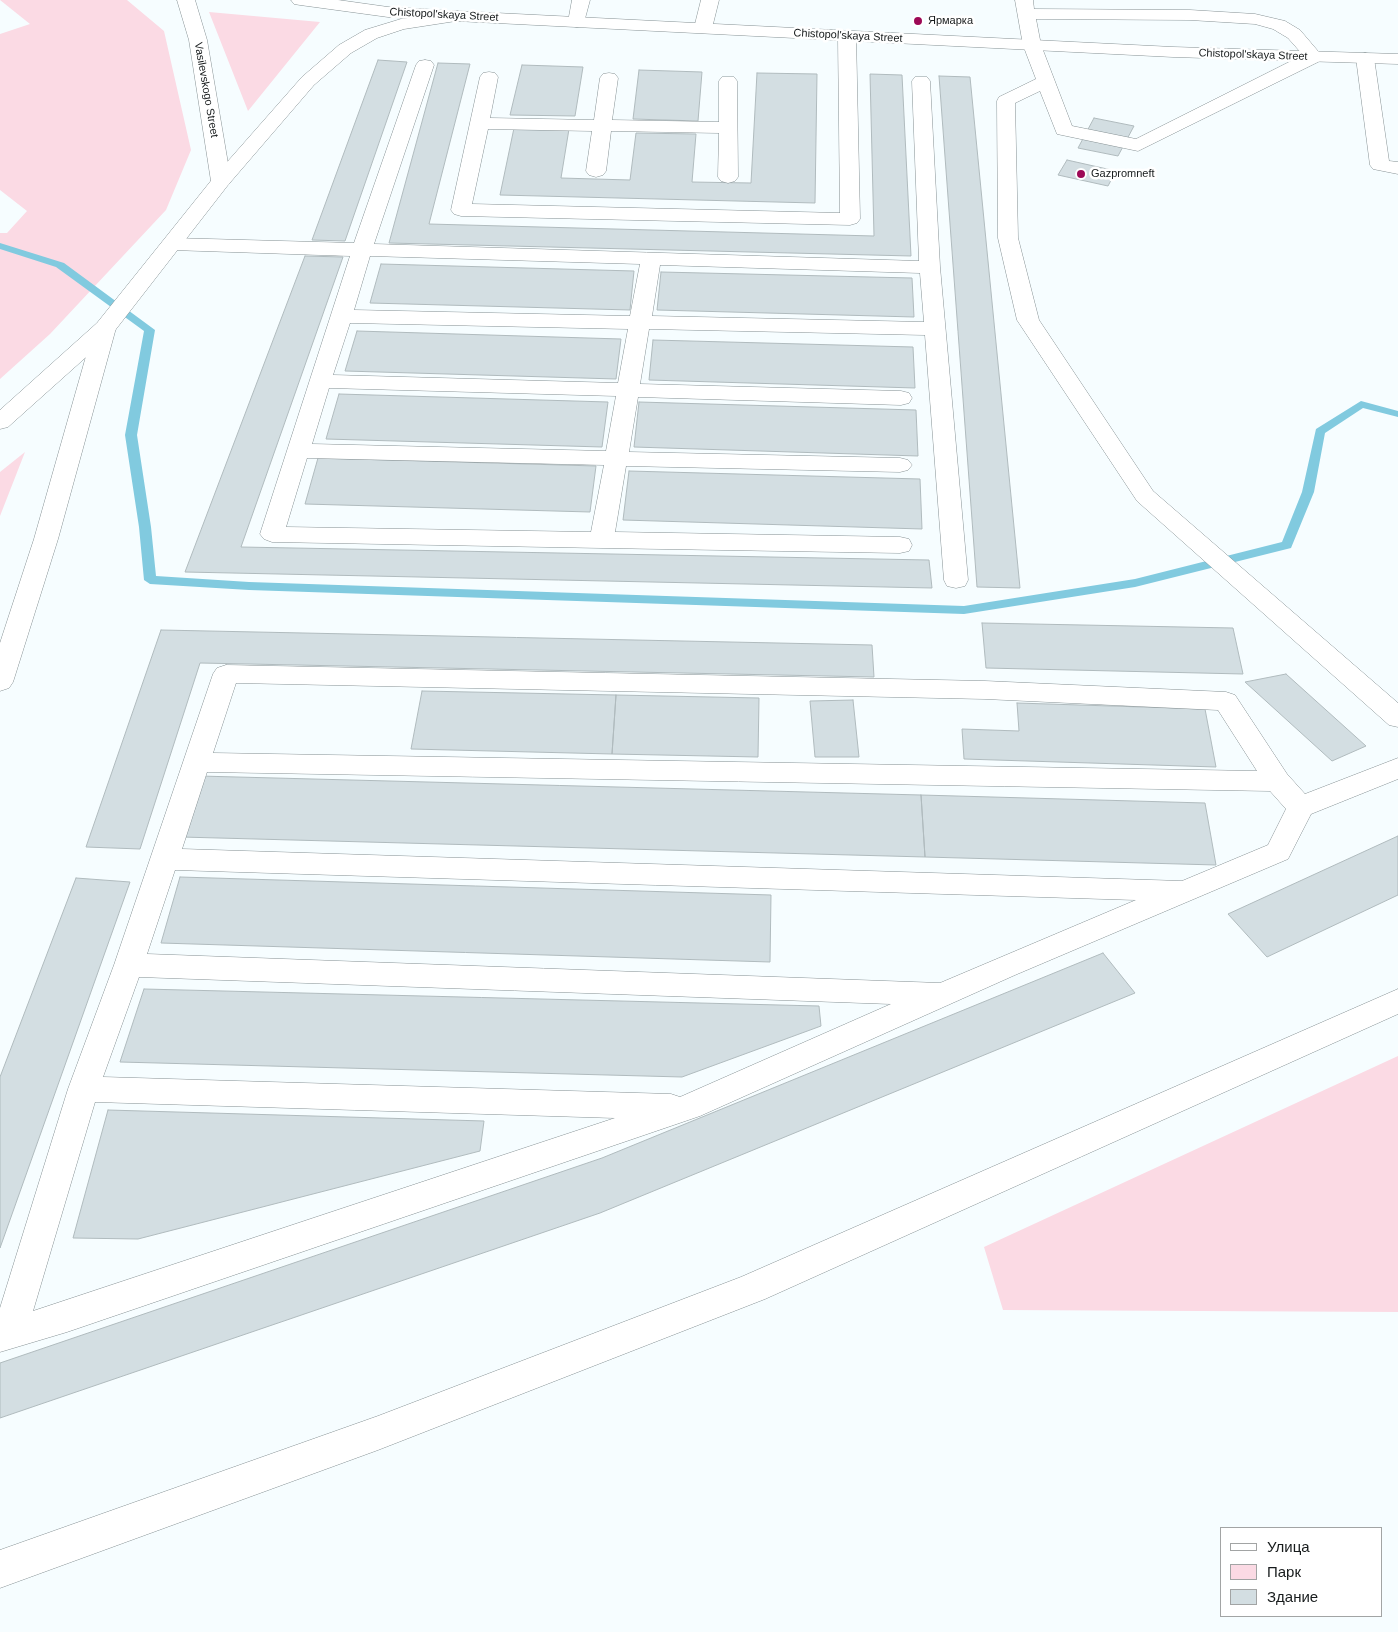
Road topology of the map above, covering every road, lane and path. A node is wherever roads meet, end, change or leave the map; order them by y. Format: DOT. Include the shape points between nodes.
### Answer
graph roads {
  1 [pos="186,0"];
  2 [pos="300,0"];
  3 [pos="581,0"];
  4 [pos="710,0"];
  5 [pos="365,4"];
  6 [pos="1025,7"];
  7 [pos="1188,7"];
  8 [pos="456,16"];
  9 [pos="577,22"];
  10 [pos="703,28"];
  11 [pos="847,36"];
  12 [pos="1032,45"];
  13 [pos="1314,57"];
  14 [pos="1365,58"];
  15 [pos="1398,59"];
  16 [pos="425,65"];
  17 [pos="489,77"];
  18 [pos="609,78"];
  19 [pos="728,81"];
  20 [pos="922,81"];
  21 [pos="1045,81"];
  22 [pos="479,123"];
  23 [pos="602,126"];
  24 [pos="728,128"];
  25 [pos="1398,168"];
  26 [pos="596,171"];
  27 [pos="728,177"];
  28 [pos="222,181"];
  29 [pos="172,244"];
  30 [pos="362,250"];
  31 [pos="651,259"];
  32 [pos="930,267"];
  33 [pos="341,316"];
  34 [pos="639,323"];
  35 [pos="106,328"];
  36 [pos="936,329"];
  37 [pos="320,382"];
  38 [pos="628,390"];
  39 [pos="901,398"];
  40 [pos="0,422"];
  41 [pos="298,450"];
  42 [pos="616,458"];
  43 [pos="900,465"];
  44 [pos="602,540"];
  45 [pos="900,545"];
  46 [pos="956,580"];
  47 [pos="0,682"];
  48 [pos="1398,718"];
  49 [pos="197,762"];
  50 [pos="1398,768"];
  51 [pos="1277,780"];
  52 [pos="1301,807"];
  53 [pos="164,859"];
  54 [pos="1187,890"];
  55 [pos="129,965"];
  56 [pos="945,994"];
  57 [pos="1398,1001"];
  58 [pos="83,1089"];
  59 [pos="689,1108"];
  60 [pos="5,1335"];
  61 [pos="0,1569"];
  1 -- 28 [label="main road, Vasilevskogo Street" via="198,40"];
  2 -- 5 [label="main road, Chistopol'skaya Street"];
  3 -- 9 [label="main road"];
  4 -- 10 [label="main road"];
  5 -- 8 [label="main road, Chistopol'skaya Street"];
  6 -- 7 [label="main road"];
  6 -- 12 [label="main road"];
  7 -- 13 [label="main road" via="1279,25 1294,34"];
  8 -- 9 [label="main road, Chistopol'skaya Street"];
  8 -- 28 [label="main road" via="401,24 371,34 345,49 308,81"];
  9 -- 10 [label="main road, Chistopol'skaya Street"];
  10 -- 11 [label="main road, Chistopol'skaya Street"];
  11 -- 12 [label="main road, Chistopol'skaya Street"];
  11 -- 22 [label="main road" via="850,219 461,210"];
  12 -- 13 [label="main road, Chistopol'skaya Street"];
  12 -- 21 [label="main road"];
  13 -- 14 [label="main road, Chistopol'skaya Street"];
  13 -- 21 [label="main road" via="1138,145 1064,130"];
  14 -- 15 [label="main road, Chistopol'skaya Street"];
  14 -- 25 [label="main road" via="1380,165"];
  16 -- 30 [label="main road"];
  17 -- 22 [label="main road"];
  18 -- 23 [label="main road"];
  19 -- 24 [label="main road"];
  20 -- 32 [label="main road"];
  21 -- 48 [label="main road" via="1006,101 1008,238 1028,320 1145,496"];
  22 -- 23 [label="main road"];
  23 -- 24 [label="main road"];
  23 -- 26 [label="main road"];
  24 -- 27 [label="main road"];
  28 -- 29 [label="main road"];
  29 -- 30 [label="main road"];
  29 -- 35 [label="main road"];
  30 -- 31 [label="main road"];
  30 -- 33 [label="main road"];
  31 -- 32 [label="main road"];
  31 -- 34 [label="main road"];
  32 -- 36 [label="main road"];
  33 -- 34 [label="main road"];
  33 -- 37 [label="main road"];
  34 -- 36 [label="main road"];
  34 -- 38 [label="main road"];
  35 -- 40 [label="main road"];
  35 -- 47 [label="main road" via="46,539"];
  36 -- 46 [label="main road"];
  37 -- 38 [label="main road"];
  37 -- 41 [label="main road"];
  38 -- 39 [label="main road"];
  38 -- 42 [label="main road"];
  41 -- 42 [label="main road"];
  41 -- 44 [label="main road" via="272,534"];
  42 -- 43 [label="main road"];
  42 -- 44 [label="main road"];
  44 -- 45 [label="main road"];
  49 -- 51 [label="main road"];
  49 -- 51 [label="main road" via="226,674 985,690 1226,701"];
  49 -- 53 [label="main road"];
  50 -- 52 [label="main road"];
  51 -- 52 [label="main road"];
  52 -- 54 [label="main road" via="1278,852"];
  53 -- 54 [label="main road"];
  53 -- 55 [label="main road"];
  54 -- 56 [label="main road"];
  55 -- 56 [label="main road"];
  55 -- 58 [label="main road"];
  56 -- 59 [label="main road"];
  57 -- 61 [label="main road" via="753,1288 378,1433"];
  58 -- 59 [label="main road"];
  58 -- 60 [label="main road"];
  59 -- 60 [label="main road"];
}
